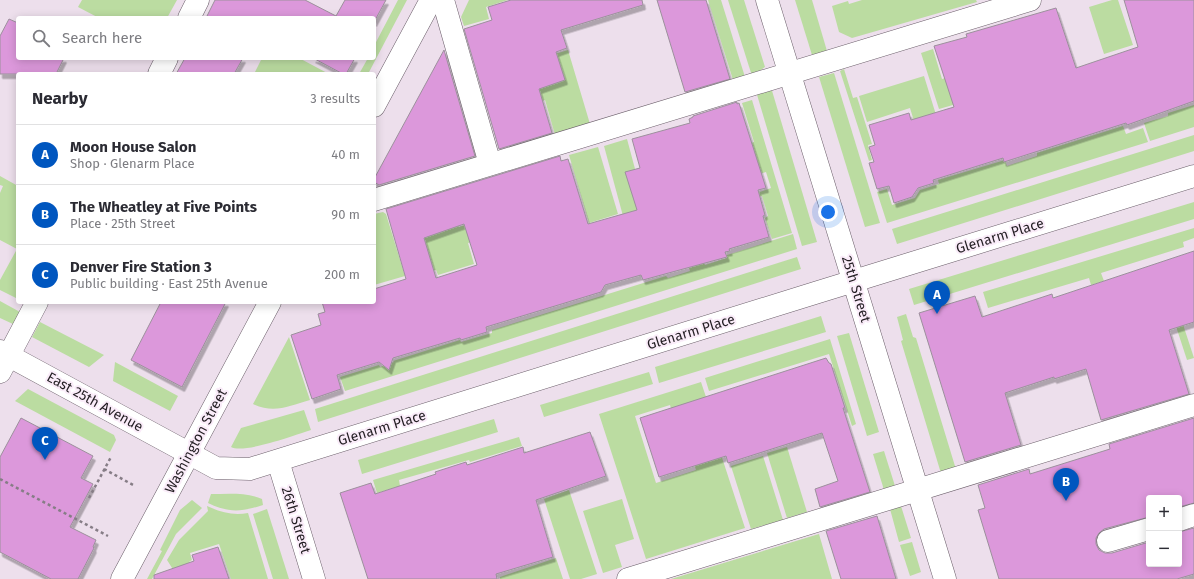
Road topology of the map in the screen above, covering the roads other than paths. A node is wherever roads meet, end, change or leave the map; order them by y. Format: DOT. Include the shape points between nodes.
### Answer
graph roads {
  1 [pos="198,0"];
  2 [pos="431,0"];
  3 [pos="443,0"];
  4 [pos="767,0"];
  5 [pos="1030,0"];
  6 [pos="190,16"];
  7 [pos="167,60"];
  8 [pos="160,72"];
  9 [pos="790,73"];
  10 [pos="376,102"];
  11 [pos="490,164"];
  12 [pos="1194,176"];
  13 [pos="376,199"];
  14 [pos="854,281"];
  15 [pos="36,304"];
  16 [pos="269,304"];
  17 [pos="3,359"];
  18 [pos="1194,405"];
  19 [pos="189,453"];
  20 [pos="278,461"];
  21 [pos="918,490"];
  22 [pos="1194,515"];
  23 [pos="1182,519"];
  24 [pos="1146,530"];
  25 [pos="1108,541"];
  26 [pos="122,579"];
  27 [pos="314,579"];
  28 [pos="628,579"];
  29 [pos="945,579"];
  1 -- 6 [label="street"];
  2 -- 10 [label="street"];
  3 -- 11 [label="street"];
  4 -- 9 [label="street, 25th Street"];
  5 -- 9 [label="street"];
  7 -- 8 [label="street"];
  9 -- 11 [label="street"];
  9 -- 14 [label="street, 25th Street"];
  11 -- 13 [label="street"];
  12 -- 14 [label="street, Glenarm Place"];
  14 -- 20 [label="street, Glenarm Place"];
  14 -- 21 [label="street, 25th Street"];
  15 -- 17 [label="street"];
  16 -- 19 [label="street, Washington Street"];
  17 -- 19 [label="street, East 25th Avenue"];
  18 -- 21 [label="street"];
  19 -- 20 [label="street, Glenarm Place" via="216,468 250,469"];
  19 -- 26 [label="street, Washington Street"];
  20 -- 27 [label="street, 26th Street"];
  21 -- 28 [label="street"];
  21 -- 29 [label="street, 25th Street"];
  22 -- 23 [label="street"];
  24 -- 25 [label="street"];
}
